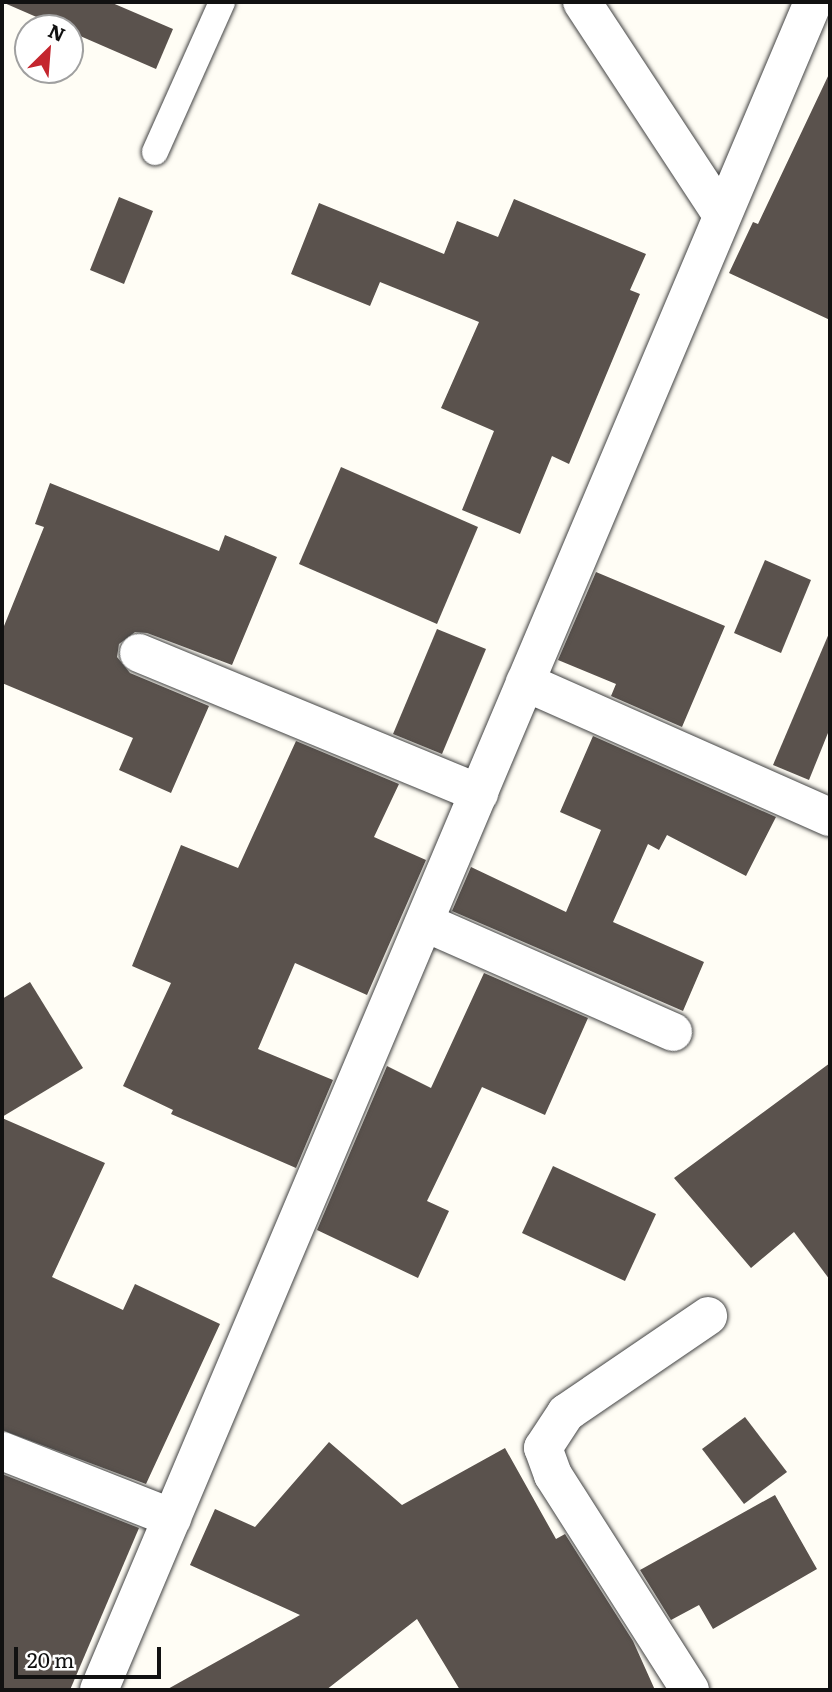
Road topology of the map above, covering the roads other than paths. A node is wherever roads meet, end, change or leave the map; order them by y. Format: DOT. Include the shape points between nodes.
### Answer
graph roads {
  1 [pos="222,2"];
  2 [pos="582,2"];
  3 [pos="813,2"];
  4 [pos="155,152"];
  5 [pos="722,215"];
  6 [pos="139,653"];
  7 [pos="526,682"];
  8 [pos="479,793"];
  9 [pos="830,817"];
  10 [pos="426,923"];
  11 [pos="673,1032"];
  12 [pos="708,1316"];
  13 [pos="2,1451"];
  14 [pos="172,1518"];
  15 [pos="99,1690"];
  16 [pos="690,1690"];
  1 -- 4 [label="lane"];
  2 -- 5 [label="street"];
  3 -- 5 [label="street"];
  5 -- 7 [label="street"];
  6 -- 8 [label="street"];
  7 -- 8 [label="street"];
  7 -- 9 [label="street"];
  8 -- 10 [label="street"];
  10 -- 11 [label="street"];
  10 -- 14 [label="street"];
  12 -- 16 [label="street" via="566,1413 542,1448 553,1475"];
  13 -- 14 [label="street"];
  14 -- 15 [label="street"];
}
